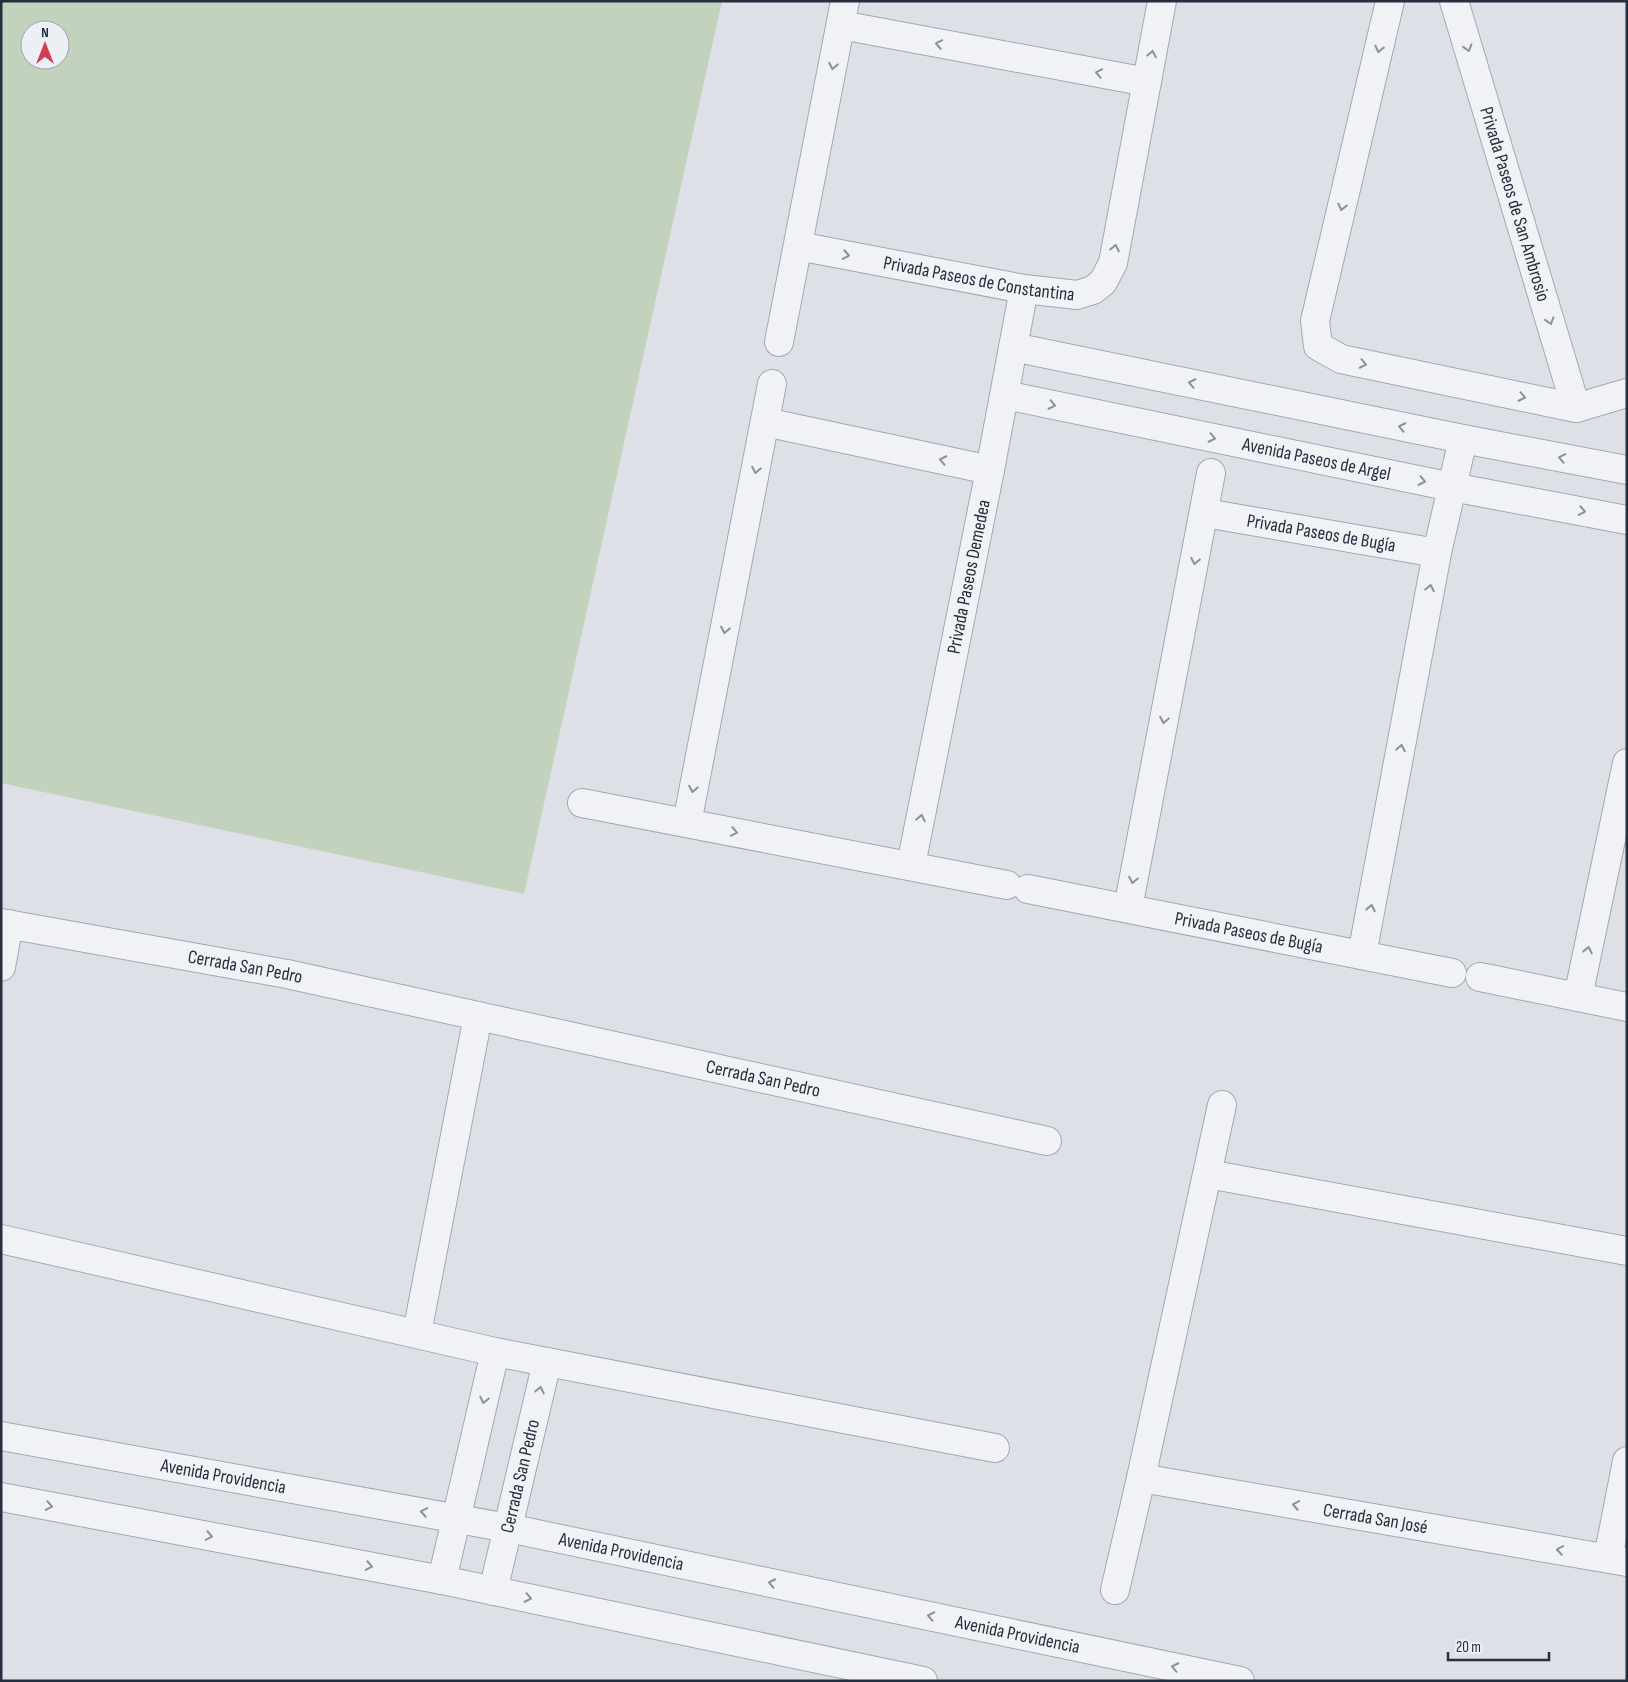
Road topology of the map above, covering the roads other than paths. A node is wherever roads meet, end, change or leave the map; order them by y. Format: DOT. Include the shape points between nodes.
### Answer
graph roads {
  1 [pos="1162,1"];
  2 [pos="1390,1"];
  3 [pos="1454,1"];
  4 [pos="843,13"];
  5 [pos="1147,82"];
  6 [pos="798,246"];
  7 [pos="1024,289"];
  8 [pos="779,342"];
  9 [pos="1014,347"];
  10 [pos="772,384"];
  11 [pos="1627,392"];
  12 [pos="1004,396"];
  13 [pos="1576,408"];
  14 [pos="765,422"];
  15 [pos="1463,439"];
  16 [pos="990,470"];
  17 [pos="1627,470"];
  18 [pos="1211,473"];
  19 [pos="1452,487"];
  20 [pos="1205,513"];
  21 [pos="1627,520"];
  22 [pos="1437,553"];
  23 [pos="1627,763"];
  24 [pos="582,803"];
  25 [pos="686,823"];
  26 [pos="911,865"];
  27 [pos="1128,908"];
  28 [pos="5,923"];
  29 [pos="1362,956"];
  30 [pos="1,967"];
  31 [pos="1452,973"];
  32 [pos="1480,977"];
  33 [pos="1578,997"];
  34 [pos="1627,1007"];
  35 [pos="478,1016"];
  36 [pos="1222,1105"];
  37 [pos="1047,1141"];
  38 [pos="1208,1174"];
  39 [pos="1,1239"];
  40 [pos="1627,1251"];
  41 [pos="417,1333"];
  42 [pos="495,1352"];
  43 [pos="546,1362"];
  44 [pos="1,1436"];
  45 [pos="995,1448"];
  46 [pos="1627,1461"];
  47 [pos="1141,1478"];
  48 [pos="1,1497"];
  49 [pos="457,1518"];
  50 [pos="508,1528"];
  51 [pos="1617,1560"];
  52 [pos="442,1580"];
  53 [pos="1115,1590"];
  54 [pos="493,1591"];
  55 [pos="923,1681"];
  56 [pos="1240,1681"];
  5 -- 1 [label="street, Privada Paseos de Constantina, one-way"];
  2 -- 13 [label="street, one-way" via="1315,320 1318,346 1341,359"];
  3 -- 13 [label="street, Privada Paseos de San Ambrosio, one-way"];
  5 -- 4 [label="street, one-way"];
  4 -- 6 [label="street, one-way"];
  7 -- 5 [label="street, Privada Paseos de Constantina, one-way" via="1077,295 1093,290 1103,282 1113,263"];
  6 -- 7 [label="street, Privada Paseos de Constantina, one-way"];
  6 -- 8 [label="street"];
  7 -- 9 [label="street, Privada Paseos Demedea"];
  9 -- 12 [label="street, Privada Paseos Demedea"];
  15 -- 9 [label="street, one-way"];
  10 -- 14 [label="street"];
  11 -- 13 [label="street"];
  12 -- 16 [label="street, Privada Paseos Demedea"];
  12 -- 19 [label="street, Avenida Paseos de Argel, one-way"];
  16 -- 14 [label="street, one-way"];
  14 -- 25 [label="street, one-way"];
  17 -- 15 [label="street, one-way"];
  15 -- 19 [label="street"];
  26 -- 16 [label="street, Privada Paseos Demedea, one-way"];
  18 -- 20 [label="street"];
  19 -- 21 [label="street, Avenida Paseos de Argel, one-way"];
  19 -- 22 [label="street"];
  20 -- 22 [label="street, Privada Paseos de Bugía"];
  20 -- 27 [label="street, one-way"];
  29 -- 22 [label="street, one-way"];
  33 -- 23 [label="street, one-way"];
  24 -- 25 [label="street"];
  25 -- 26 [label="street, one-way"];
  26 -- 27 [label="street"];
  27 -- 29 [label="street, Privada Paseos de Bugía"];
  28 -- 30 [label="street, Cerrada San Pedro"];
  28 -- 35 [label="street, Cerrada San Pedro" via="287,974"];
  29 -- 31 [label="street, Privada Paseos de Bugía"];
  32 -- 33 [label="street"];
  33 -- 34 [label="street"];
  35 -- 37 [label="street, Cerrada San Pedro"];
  35 -- 41 [label="street"];
  36 -- 38 [label="street"];
  38 -- 40 [label="street"];
  38 -- 47 [label="street"];
  39 -- 41 [label="street"];
  41 -- 42 [label="street"];
  42 -- 43 [label="street"];
  42 -- 49 [label="street, one-way"];
  43 -- 45 [label="street"];
  50 -- 43 [label="street, Cerrada San Pedro, one-way"];
  49 -- 44 [label="street, Avenida Providencia, one-way"];
  46 -- 51 [label="street, Cerrada San José"];
  51 -- 47 [label="street, Cerrada San José, one-way"];
  47 -- 53 [label="street"];
  48 -- 52 [label="street, one-way"];
  49 -- 50 [label="street, Avenida Providencia"];
  49 -- 52 [label="street"];
  50 -- 54 [label="street, Cerrada San Pedro"];
  56 -- 50 [label="street, Avenida Providencia, one-way"];
  52 -- 54 [label="street"];
  54 -- 55 [label="street, one-way"];
}
